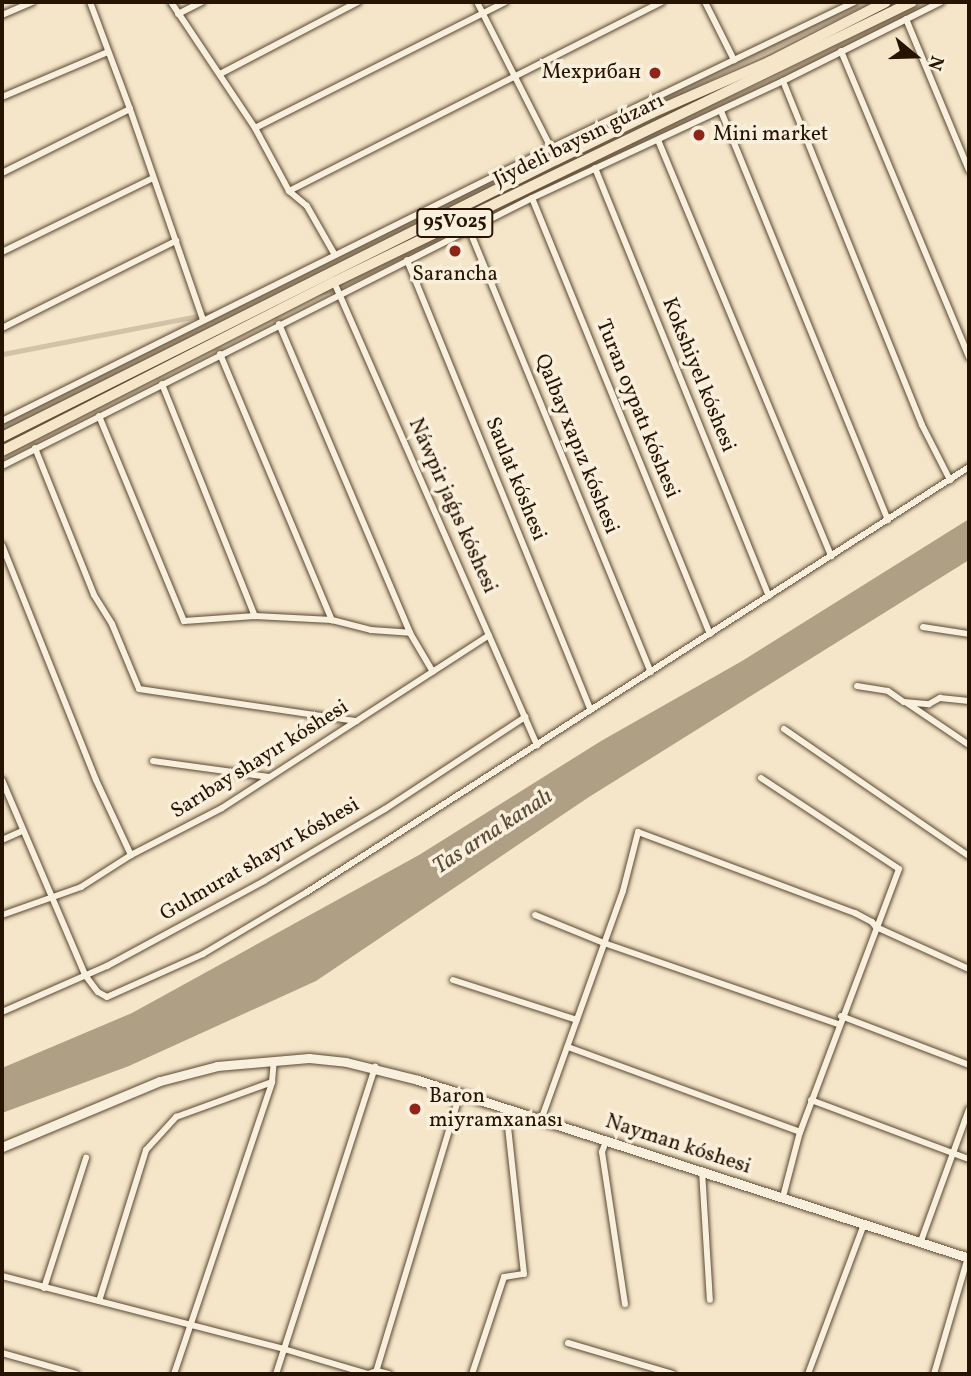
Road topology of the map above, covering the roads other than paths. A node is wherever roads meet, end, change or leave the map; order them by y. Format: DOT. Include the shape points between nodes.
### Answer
graph roads {
  1 [pos="32,2"];
  2 [pos="90,2"];
  3 [pos="172,2"];
  4 [pos="202,2"];
  5 [pos="358,2"];
  6 [pos="477,2"];
  7 [pos="505,2"];
  8 [pos="662,2"];
  9 [pos="705,2"];
  10 [pos="855,2"];
  11 [pos="886,2"];
  12 [pos="912,2"];
  13 [pos="941,2"];
  14 [pos="482,13"];
  15 [pos="178,14"];
  16 [pos="2,15"];
  17 [pos="906,19"];
  18 [pos="841,51"];
  19 [pos="107,52"];
  20 [pos="734,60"];
  21 [pos="220,74"];
  22 [pos="516,76"];
  23 [pos="783,81"];
  24 [pos="2,97"];
  25 [pos="130,109"];
  26 [pos="721,111"];
  27 [pos="255,128"];
  28 [pos="658,140"];
  29 [pos="551,148"];
  30 [pos="595,168"];
  31 [pos="969,170"];
  32 [pos="2,173"];
  33 [pos="153,178"];
  34 [pos="289,191"];
  35 [pos="532,198"];
  36 [pos="469,229"];
  37 [pos="176,241"];
  38 [pos="2,252"];
  39 [pos="335,254"];
  40 [pos="407,260"];
  41 [pos="334,282"];
  42 [pos="340,293"];
  43 [pos="202,320"];
  44 [pos="279,324"];
  45 [pos="2,328"];
  46 [pos="220,354"];
  47 [pos="969,357"];
  48 [pos="162,384"];
  49 [pos="99,416"];
  50 [pos="2,421"];
  51 [pos="2,438"];
  52 [pos="35,448"];
  53 [pos="2,451"];
  54 [pos="2,466"];
  55 [pos="969,467"];
  56 [pos="950,480"];
  57 [pos="888,520"];
  58 [pos="2,545"];
  59 [pos="831,556"];
  60 [pos="769,596"];
  61 [pos="255,616"];
  62 [pos="332,620"];
  63 [pos="923,627"];
  64 [pos="410,633"];
  65 [pos="710,634"];
  66 [pos="969,634"];
  67 [pos="489,635"];
  68 [pos="433,672"];
  69 [pos="651,672"];
  70 [pos="857,686"];
  71 [pos="969,701"];
  72 [pos="904,702"];
  73 [pos="592,710"];
  74 [pos="525,717"];
  75 [pos="357,721"];
  76 [pos="784,729"];
  77 [pos="537,745"];
  78 [pos="969,745"];
  79 [pos="153,761"];
  80 [pos="270,778"];
  81 [pos="761,778"];
  82 [pos="2,780"];
  83 [pos="22,831"];
  84 [pos="2,840"];
  85 [pos="131,855"];
  86 [pos="969,856"];
  87 [pos="50,897"];
  88 [pos="2,915"];
  89 [pos="535,915"];
  90 [pos="876,928"];
  91 [pos="604,943"];
  92 [pos="969,969"];
  93 [pos="85,975"];
  94 [pos="453,980"];
  95 [pos="2,1012"];
  96 [pos="841,1016"];
  97 [pos="577,1020"];
  98 [pos="838,1024"];
  99 [pos="568,1047"];
  100 [pos="274,1061"];
  101 [pos="969,1065"];
  102 [pos="375,1067"];
  103 [pos="272,1082"];
  104 [pos="460,1094"];
  105 [pos="811,1100"];
  106 [pos="506,1109"];
  107 [pos="969,1109"];
  108 [pos="541,1120"];
  109 [pos="800,1132"];
  110 [pos="606,1141"];
  111 [pos="2,1147"];
  112 [pos="953,1153"];
  113 [pos="86,1158"];
  114 [pos="969,1159"];
  115 [pos="702,1171"];
  116 [pos="783,1197"];
  117 [pos="864,1224"];
  118 [pos="921,1241"];
  119 [pos="969,1258"];
  120 [pos="2,1276"];
  121 [pos="44,1288"];
  122 [pos="710,1300"];
  123 [pos="99,1301"];
  124 [pos="625,1304"];
  125 [pos="190,1324"];
  126 [pos="568,1343"];
  127 [pos="284,1349"];
  128 [pos="2,1353"];
  129 [pos="376,1372"];
  130 [pos="76,1374"];
  131 [pos="174,1374"];
  132 [pos="276,1374"];
  133 [pos="389,1374"];
  134 [pos="471,1374"];
  135 [pos="673,1374"];
  136 [pos="808,1374"];
  137 [pos="934,1374"];
  1 -- 16 [label="street"];
  2 -- 19 [label="street"];
  3 -- 15 [label="street"];
  4 -- 15 [label="street"];
  5 -- 21 [label="street"];
  6 -- 14 [label="street"];
  7 -- 14 [label="street"];
  8 -- 22 [label="street"];
  9 -- 20 [label="street"];
  10 -- 20 [label="street"];
  11 -- 51 [label="main road, Jiydeli baysın gúzarı / 95V025" via="769,62 556,160"];
  12 -- 41 [label="main road, Jiydeli baysın gúzarı / 95V025"];
  13 -- 17 [label="street"];
  14 -- 22 [label="street"];
  14 -- 27 [label="street"];
  15 -- 21 [label="street"];
  17 -- 18 [label="street"];
  17 -- 31 [label="street"];
  18 -- 23 [label="street"];
  18 -- 47 [label="street"];
  19 -- 24 [label="street"];
  19 -- 25 [label="street"];
  20 -- 29 [label="street"];
  21 -- 27 [label="street"];
  22 -- 29 [label="street"];
  22 -- 34 [label="street"];
  23 -- 26 [label="street"];
  23 -- 56 [label="street" via="922,425"];
  25 -- 32 [label="street"];
  25 -- 33 [label="street"];
  26 -- 28 [label="street"];
  26 -- 57 [label="street"];
  27 -- 34 [label="street"];
  28 -- 30 [label="street"];
  28 -- 59 [label="street"];
  29 -- 39 [label="street"];
  30 -- 35 [label="street"];
  30 -- 60 [label="street, Kokshiyel kóshesi"];
  33 -- 37 [label="street"];
  33 -- 38 [label="street"];
  34 -- 39 [label="street" via="307,206"];
  35 -- 36 [label="street"];
  35 -- 65 [label="street, Turan oypatı kóshesi"];
  36 -- 40 [label="street"];
  36 -- 69 [label="street, Qalbay xapız kóshesi"];
  37 -- 43 [label="street"];
  37 -- 45 [label="street"];
  39 -- 43 [label="street"];
  40 -- 42 [label="street"];
  40 -- 73 [label="street, Saulat kóshesi"];
  41 -- 42 [label="street, Náwpir jaǵıs kóshesi"];
  41 -- 53 [label="main road, Jiydeli baysın gúzarı / 95V025"];
  42 -- 44 [label="street"];
  42 -- 67 [label="street, Náwpir jaǵıs kóshesi"];
  43 -- 50 [label="street"];
  44 -- 46 [label="street"];
  44 -- 64 [label="street"];
  46 -- 48 [label="street"];
  46 -- 62 [label="street"];
  48 -- 49 [label="street"];
  48 -- 61 [label="street"];
  49 -- 52 [label="street"];
  49 -- 61 [label="street" via="184,621"];
  52 -- 54 [label="street"];
  52 -- 75 [label="street" via="94,595 112,624 139,689"];
  55 -- 56 [label="street"];
  56 -- 57 [label="street"];
  57 -- 59 [label="street"];
  58 -- 85 [label="street"];
  59 -- 60 [label="street"];
  60 -- 65 [label="street"];
  61 -- 62 [label="street"];
  62 -- 64 [label="street"];
  63 -- 66 [label="street"];
  64 -- 68 [label="street"];
  65 -- 69 [label="street"];
  67 -- 68 [label="street, Sarıbay shayır kóshesi"];
  67 -- 74 [label="street, Náwpir jaǵıs kóshesi"];
  68 -- 75 [label="street, Sarıbay shayır kóshesi"];
  69 -- 73 [label="street"];
  70 -- 72 [label="street" via="888,691"];
  71 -- 72 [label="street"];
  72 -- 78 [label="street"];
  73 -- 77 [label="street"];
  74 -- 77 [label="street, Náwpir jaǵıs kóshesi"];
  74 -- 93 [label="street, Gulmurat shayır kóshesi" via="264,881"];
  75 -- 80 [label="street, Sarıbay shayır kóshesi"];
  76 -- 86 [label="street"];
  77 -- 93 [label="street" via="203,954 107,997"];
  79 -- 80 [label="street"];
  80 -- 85 [label="street, Sarıbay shayır kóshesi"];
  81 -- 90 [label="street" via="899,869"];
  82 -- 83 [label="street"];
  83 -- 84 [label="street"];
  83 -- 87 [label="street"];
  85 -- 87 [label="street, Sarıbay shayır kóshesi" via="81,887"];
  87 -- 88 [label="street, Sarıbay shayır kóshesi"];
  87 -- 93 [label="street"];
  89 -- 91 [label="street"];
  90 -- 91 [label="street" via="855,913 638,832"];
  90 -- 92 [label="street"];
  90 -- 96 [label="street"];
  91 -- 97 [label="street"];
  91 -- 98 [label="street"];
  93 -- 95 [label="street, Gulmurat shayır kóshesi"];
  94 -- 97 [label="street"];
  96 -- 98 [label="street"];
  96 -- 101 [label="street"];
  97 -- 99 [label="street"];
  98 -- 105 [label="street"];
  99 -- 108 [label="street"];
  99 -- 109 [label="street"];
  100 -- 102 [label="main road, Nayman kóshesi" via="309,1058"];
  100 -- 103 [label="street"];
  100 -- 111 [label="main road, Nayman kóshesi" via="217,1066 160,1081"];
  102 -- 104 [label="main road, Nayman kóshesi"];
  102 -- 127 [label="street"];
  103 -- 123 [label="street" via="176,1117 146,1150"];
  103 -- 125 [label="street"];
  104 -- 106 [label="main road, Nayman kóshesi"];
  104 -- 129 [label="street"];
  105 -- 109 [label="street"];
  105 -- 112 [label="street"];
  106 -- 108 [label="main road, Nayman kóshesi"];
  106 -- 134 [label="street" via="524,1274 504,1277"];
  107 -- 112 [label="street"];
  108 -- 110 [label="main road, Nayman kóshesi"];
  109 -- 116 [label="street"];
  110 -- 115 [label="main road, Nayman kóshesi"];
  110 -- 124 [label="street" via="602,1152"];
  112 -- 114 [label="street"];
  112 -- 118 [label="street"];
  113 -- 121 [label="street"];
  115 -- 116 [label="main road, Nayman kóshesi"];
  115 -- 122 [label="street"];
  116 -- 117 [label="main road, Nayman kóshesi"];
  117 -- 118 [label="main road, Nayman kóshesi"];
  117 -- 136 [label="street"];
  118 -- 119 [label="main road, Nayman kóshesi"];
  119 -- 137 [label="street"];
  120 -- 121 [label="street"];
  121 -- 123 [label="street"];
  123 -- 125 [label="street"];
  125 -- 127 [label="street"];
  125 -- 131 [label="street"];
  126 -- 135 [label="street"];
  127 -- 129 [label="street" via="368,1374"];
  127 -- 132 [label="street"];
  128 -- 130 [label="street"];
  129 -- 133 [label="street"];
}
